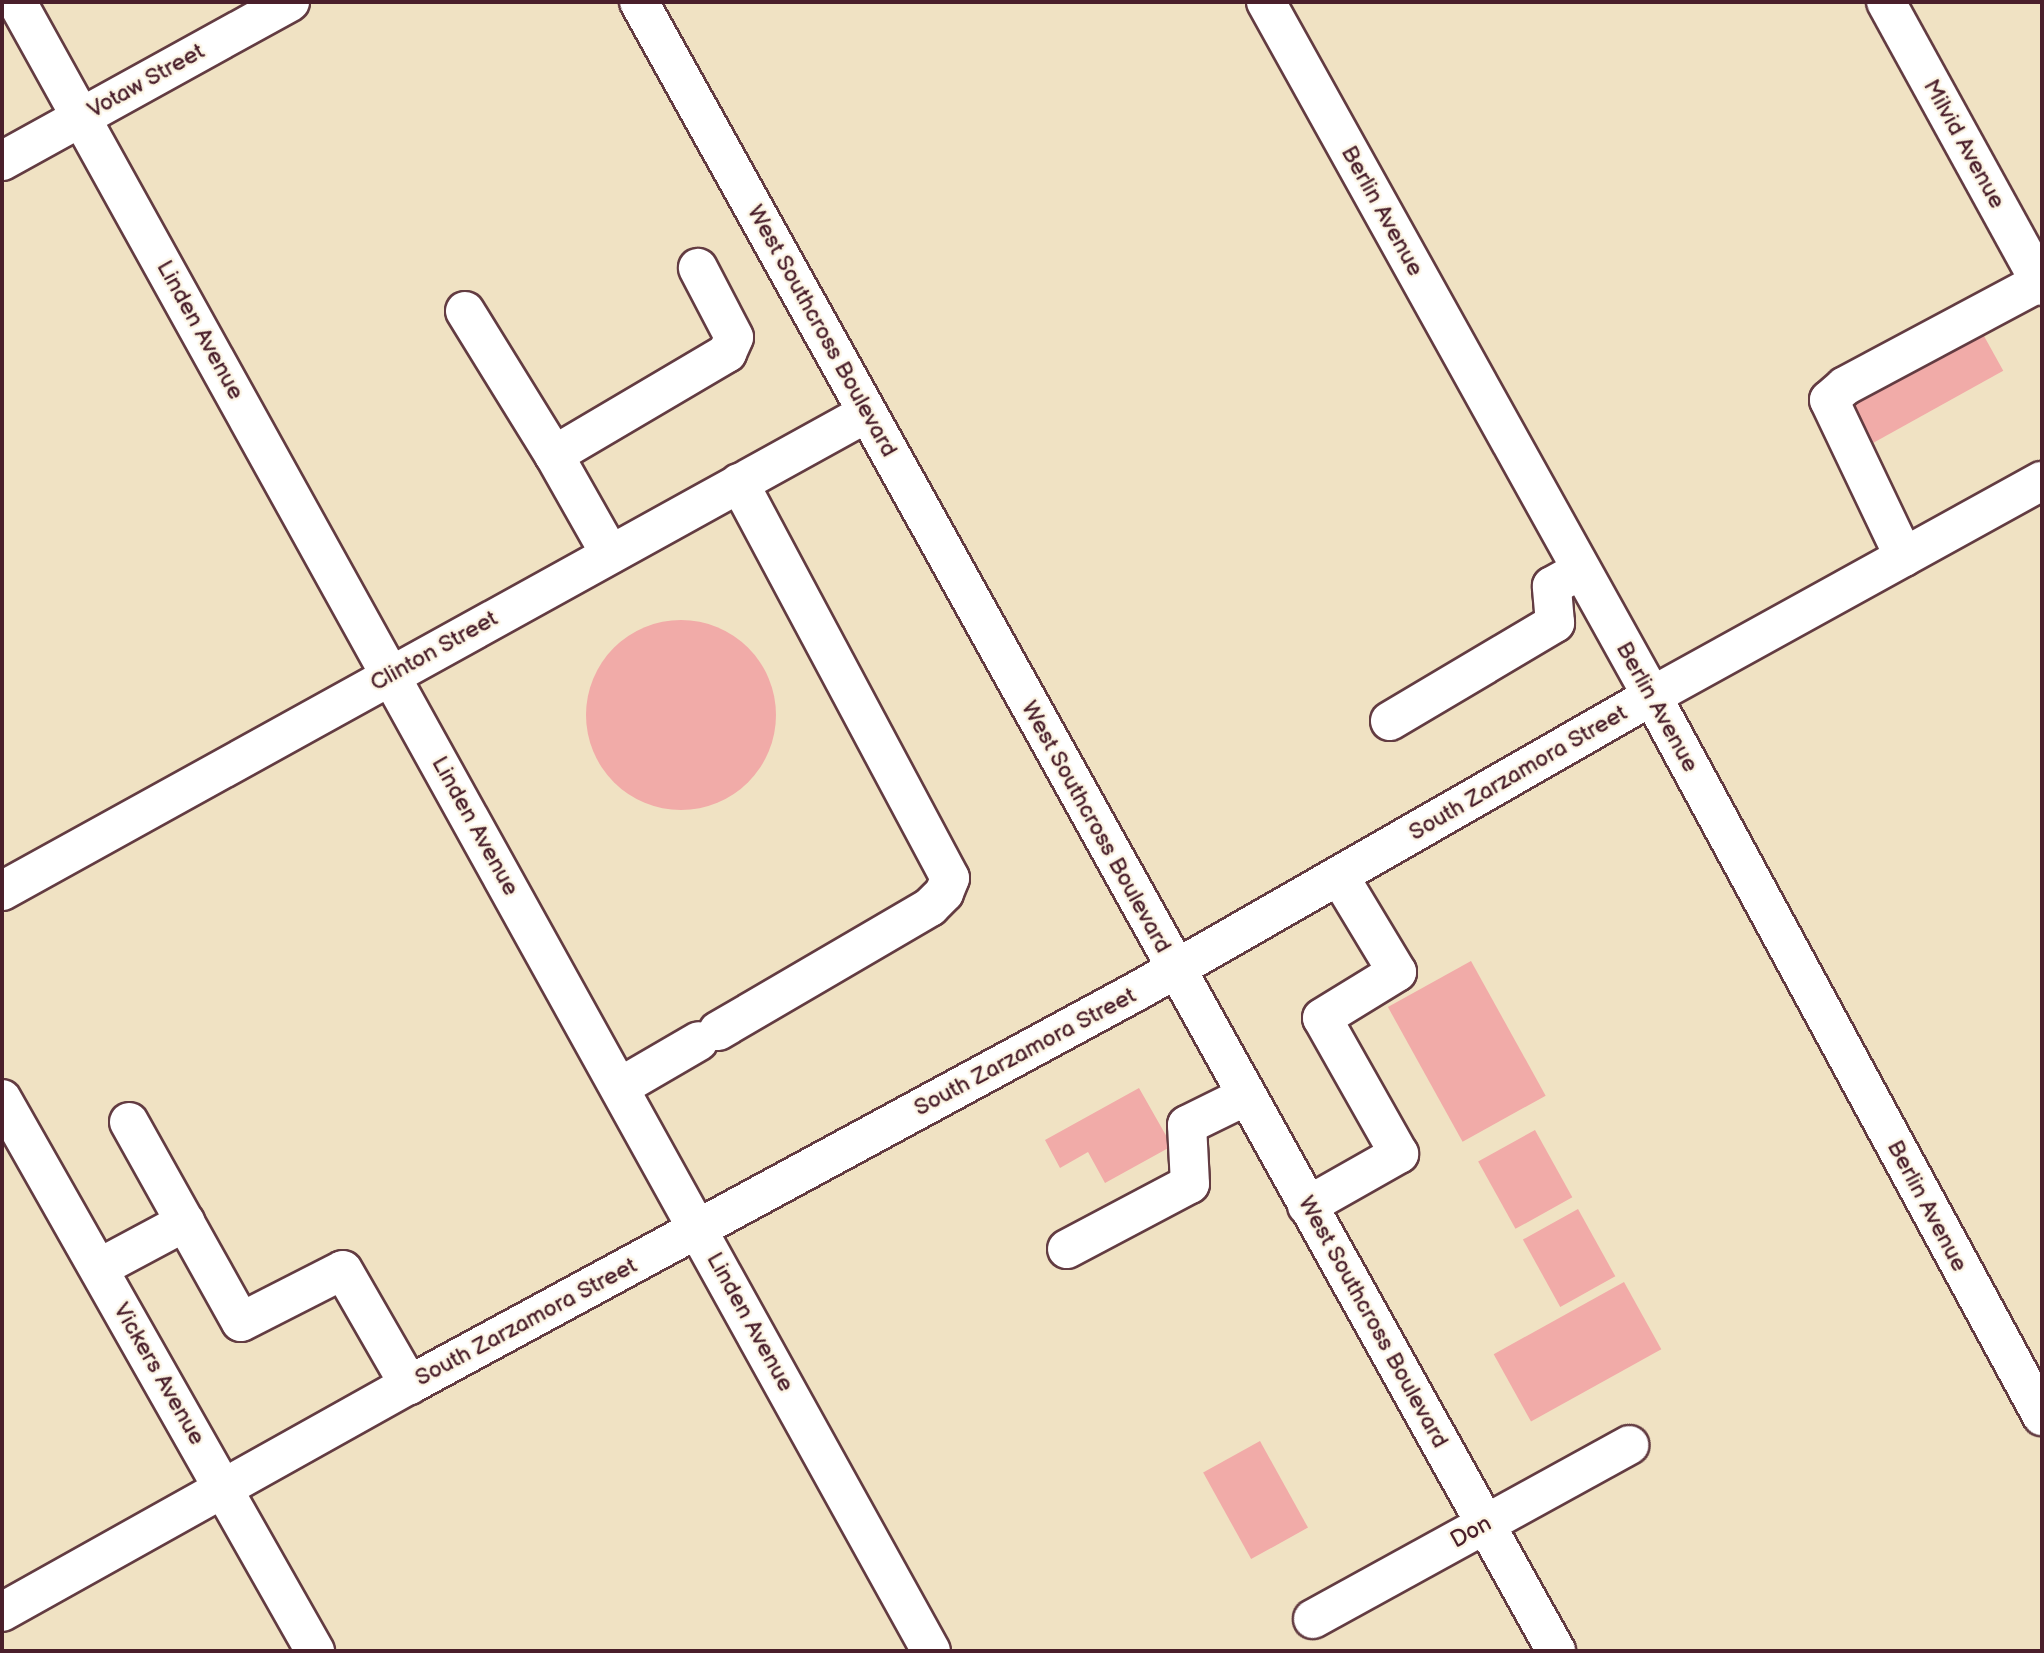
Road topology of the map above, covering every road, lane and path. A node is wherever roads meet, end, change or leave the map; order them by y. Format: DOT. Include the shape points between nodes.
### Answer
graph roads {
  1 [pos="17,2"];
  2 [pos="290,2"];
  3 [pos="639,2"];
  4 [pos="1266,2"];
  5 [pos="1886,2"];
  6 [pos="81,117"];
  7 [pos="2,161"];
  8 [pos="698,268"];
  9 [pos="2041,284"];
  10 [pos="466,311"];
  11 [pos="867,414"];
  12 [pos="554,455"];
  13 [pos="2042,481"];
  14 [pos="739,483"];
  15 [pos="610,554"];
  16 [pos="1904,557"];
  17 [pos="1581,570"];
  18 [pos="391,675"];
  19 [pos="1652,696"];
  20 [pos="1390,721"];
  21 [pos="1339,876"];
  22 [pos="2,891"];
  23 [pos="1175,970"];
  24 [pos="620,1087"];
  25 [pos="1246,1096"];
  26 [pos="2,1099"];
  27 [pos="129,1122"];
  28 [pos="1307,1206"];
  29 [pos="185,1222"];
  30 [pos="699,1229"];
  31 [pos="1067,1249"];
  32 [pos="99,1268"];
  33 [pos="409,1385"];
  34 [pos="2042,1416"];
  35 [pos="1629,1445"];
  36 [pos="224,1487"];
  37 [pos="1486,1524"];
  38 [pos="2,1612"];
  39 [pos="1313,1619"];
  40 [pos="315,1651"];
  41 [pos="931,1651"];
  42 [pos="1556,1651"];
  1 -- 6 [label="street, Linden Avenue"];
  2 -- 6 [label="street, Votaw Street"];
  3 -- 11 [label="street, West Southcross Boulevard"];
  4 -- 17 [label="street, Berlin Avenue"];
  5 -- 9 [label="street, Milvid Avenue"];
  6 -- 7 [label="street, Votaw Street"];
  6 -- 18 [label="street, Linden Avenue"];
  8 -- 12 [label="street" via="734,337 727,353"];
  9 -- 16 [label="street" via="1846,386 1829,400"];
  10 -- 12 [label="street"];
  11 -- 14 [label="street, Clinton Street"];
  11 -- 23 [label="street, West Southcross Boulevard"];
  12 -- 15 [label="street"];
  13 -- 16 [label="street, South Zarzamora Street"];
  14 -- 15 [label="street, Clinton Street"];
  14 -- 24 [label="street" via="950,878 944,893 930,907"];
  15 -- 18 [label="street, Clinton Street"];
  16 -- 19 [label="street, South Zarzamora Street"];
  17 -- 19 [label="street, Berlin Avenue"];
  17 -- 20 [label="street" via="1552,586 1555,623"];
  18 -- 22 [label="street, Clinton Street"];
  18 -- 24 [label="street, Linden Avenue"];
  19 -- 21 [label="street, South Zarzamora Street"];
  19 -- 34 [label="street, Berlin Avenue"];
  21 -- 23 [label="street, South Zarzamora Street"];
  21 -- 28 [label="street" via="1397,972 1322,1018 1399,1154"];
  23 -- 25 [label="street, West Southcross Boulevard"];
  23 -- 30 [label="street, South Zarzamora Street"];
  24 -- 30 [label="street, Linden Avenue"];
  25 -- 28 [label="street, West Southcross Boulevard"];
  25 -- 31 [label="street" via="1187,1125 1190,1184"];
  26 -- 32 [label="street, Vickers Avenue"];
  27 -- 29 [label="street"];
  28 -- 37 [label="street, West Southcross Boulevard"];
  29 -- 32 [label="street"];
  29 -- 33 [label="street" via="241,1322 343,1270"];
  30 -- 33 [label="street, South Zarzamora Street"];
  30 -- 41 [label="street, Linden Avenue"];
  32 -- 36 [label="street, Vickers Avenue"];
  33 -- 36 [label="street, South Zarzamora Street"];
  35 -- 37 [label="street, Don"];
  36 -- 38 [label="street, South Zarzamora Street"];
  36 -- 40 [label="street, Vickers Avenue"];
  37 -- 39 [label="street, Don"];
  37 -- 42 [label="street, West Southcross Boulevard"];
}
